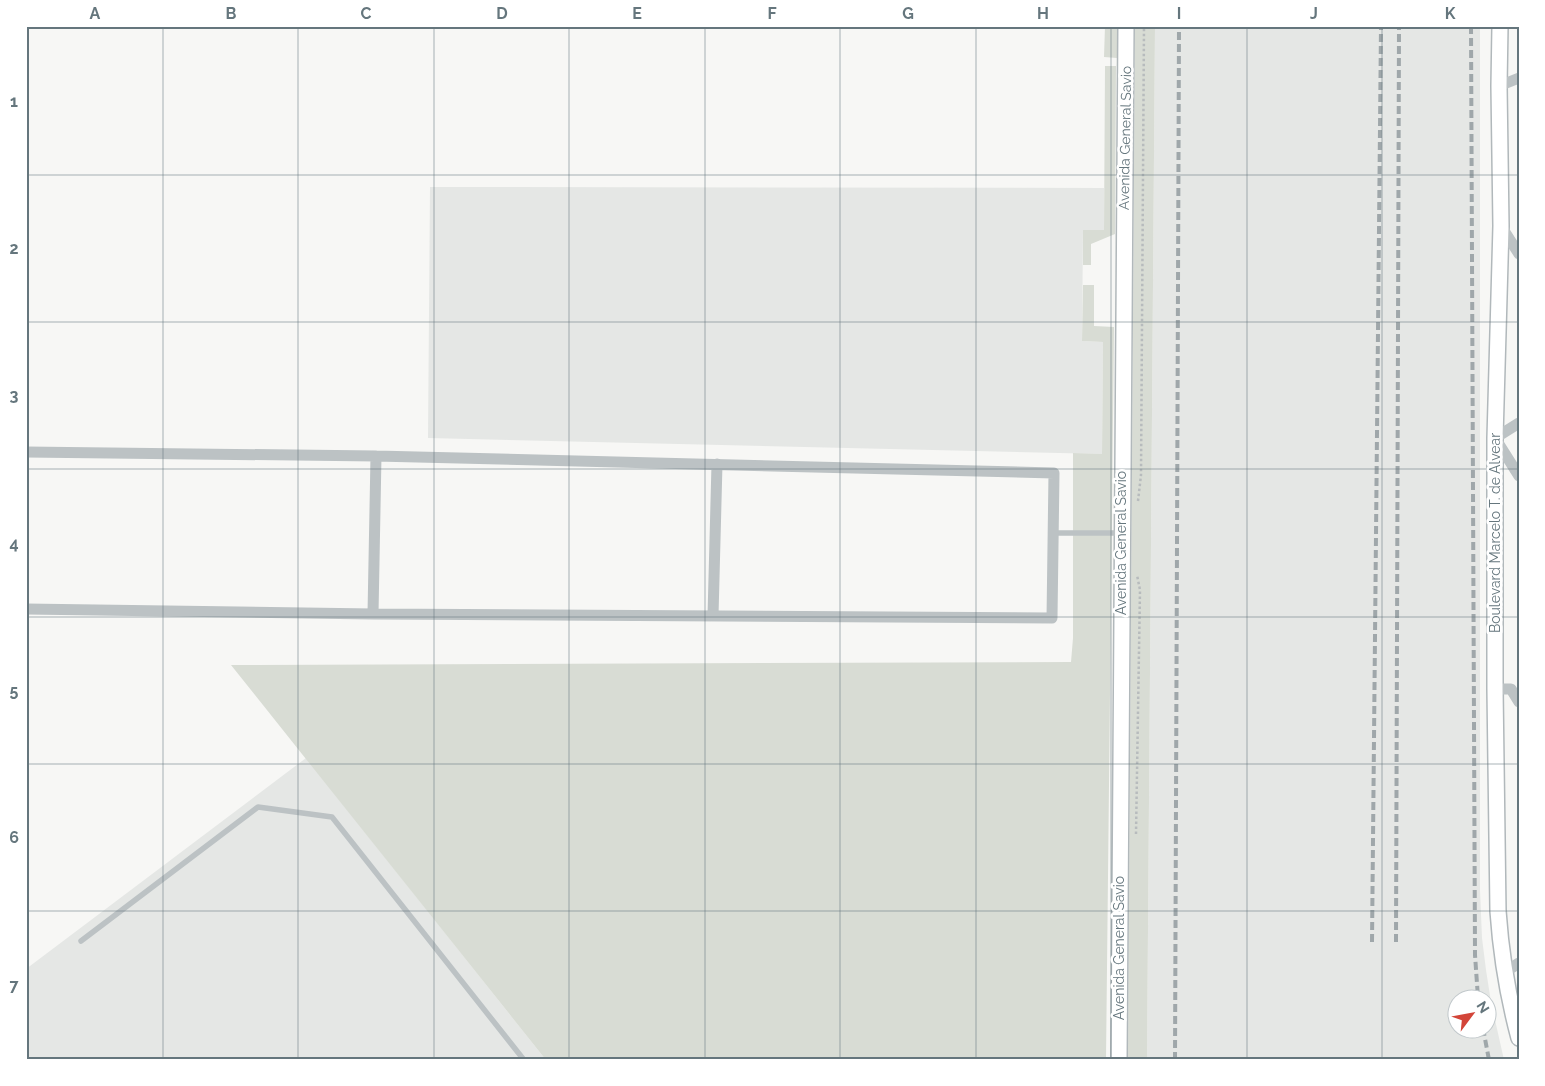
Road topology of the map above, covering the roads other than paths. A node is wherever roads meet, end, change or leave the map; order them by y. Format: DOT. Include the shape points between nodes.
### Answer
graph roads {
  1 [pos="1126,26"];
  2 [pos="1500,26"];
  3 [pos="1519,78"];
  4 [pos="1499,86"];
  5 [pos="1501,226"];
  6 [pos="1519,254"];
  7 [pos="1519,423"];
  8 [pos="1495,438"];
  9 [pos="26,452"];
  10 [pos="376,456"];
  11 [pos="717,464"];
  12 [pos="1519,476"];
  13 [pos="1053,533"];
  14 [pos="1121,533"];
  15 [pos="26,608"];
  16 [pos="373,614"];
  17 [pos="713,616"];
  18 [pos="1515,687"];
  19 [pos="1495,689"];
  20 [pos="1519,702"];
  21 [pos="81,941"];
  22 [pos="1519,963"];
  23 [pos="1505,972"];
  24 [pos="1519,1038"];
  25 [pos="524,1060"];
  26 [pos="1118,1060"];
  1 -- 14 [label="main road, Avenida General Savio"];
  2 -- 4 [label="main road, Boulevard Marcelo T. de Alvear"];
  3 -- 4 [label="street"];
  4 -- 5 [label="main road, Boulevard Marcelo T. de Alvear"];
  5 -- 6 [label="street"];
  5 -- 8 [label="main road, Boulevard Marcelo T. de Alvear"];
  7 -- 8 [label="street"];
  8 -- 12 [label="street"];
  8 -- 19 [label="main road, Boulevard Marcelo T. de Alvear"];
  9 -- 10 [label="street"];
  10 -- 11 [label="street"];
  10 -- 16 [label="street"];
  11 -- 13 [label="street" via="1054,473"];
  11 -- 17 [label="street"];
  13 -- 14 [label="lane"];
  13 -- 17 [label="street" via="1052,618"];
  14 -- 26 [label="main road, Avenida General Savio"];
  15 -- 16 [label="street"];
  16 -- 17 [label="street"];
  18 -- 19 [label="street"];
  18 -- 20 [label="street"];
  19 -- 23 [label="main road, Boulevard Marcelo T. de Alvear" via="1498,911"];
  21 -- 25 [label="lane" via="258,807 332,817"];
  22 -- 23 [label="street"];
  23 -- 24 [label="main road, Boulevard Marcelo T. de Alvear"];
}
